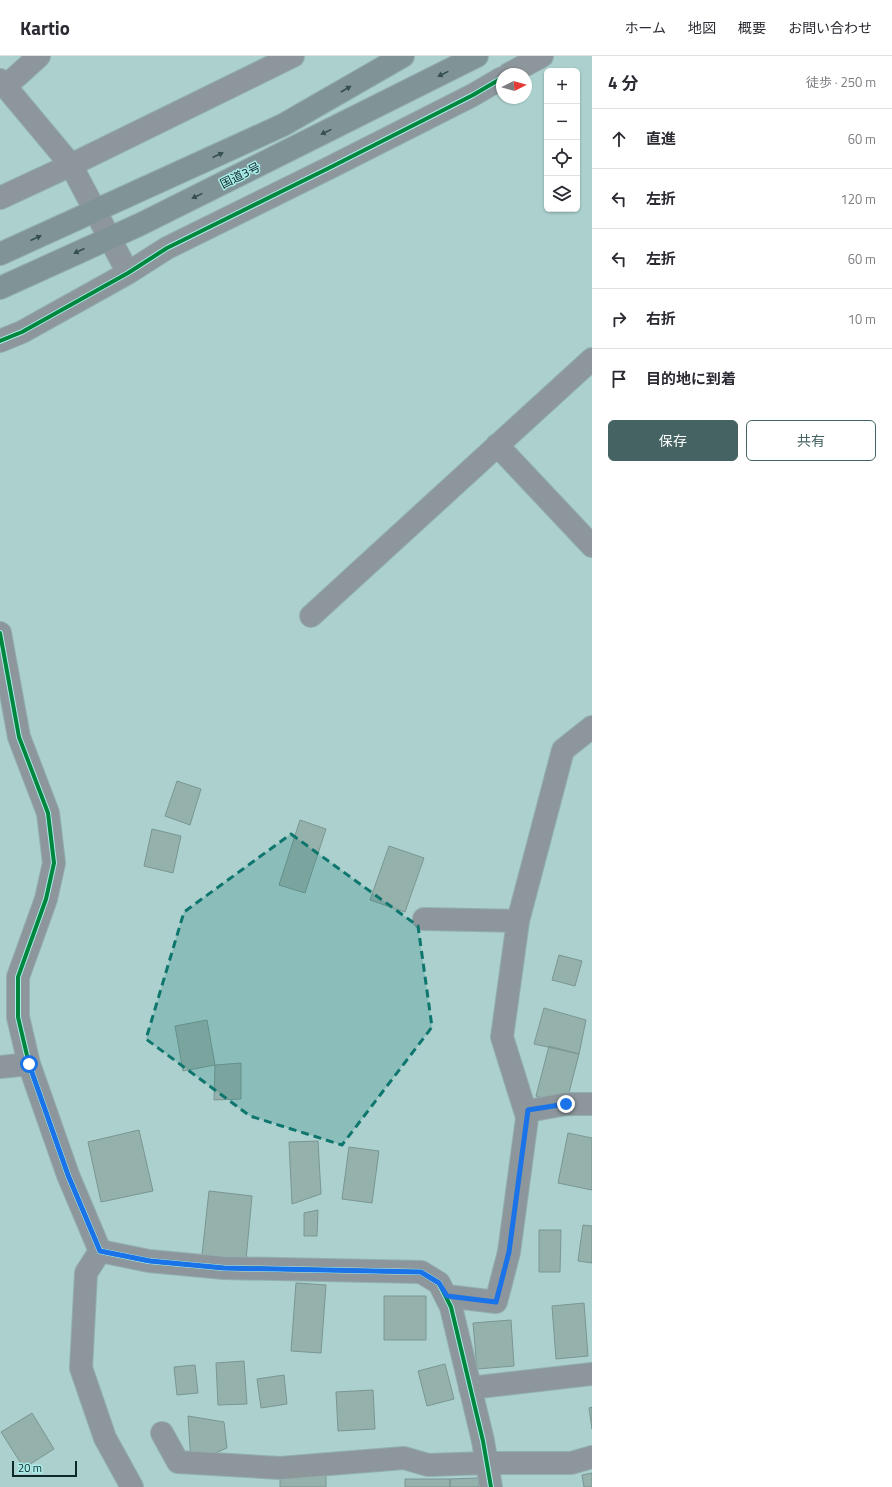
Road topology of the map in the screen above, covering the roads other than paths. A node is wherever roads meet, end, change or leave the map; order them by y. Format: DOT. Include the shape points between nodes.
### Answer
graph roads {
  1 [pos="39,56"];
  2 [pos="293,56"];
  3 [pos="403,56"];
  4 [pos="477,56"];
  5 [pos="542,56"];
  6 [pos="520,68"];
  7 [pos="496,82"];
  8 [pos="3,83"];
  9 [pos="71,165"];
  10 [pos="0,198"];
  11 [pos="95,211"];
  12 [pos="109,238"];
  13 [pos="0,254"];
  14 [pos="128,273"];
  15 [pos="0,288"];
  16 [pos="22,332"];
  17 [pos="0,341"];
  18 [pos="0,357"];
  19 [pos="592,359"];
  20 [pos="498,446"];
  21 [pos="592,546"];
  22 [pos="311,616"];
  23 [pos="0,633"];
  24 [pos="592,727"];
  25 [pos="424,919"];
  26 [pos="518,921"];
  27 [pos="29,1064"];
  28 [pos="0,1067"];
  29 [pos="592,1104"];
  30 [pos="527,1117"];
  31 [pos="100,1251"];
  32 [pos="447,1296"];
  33 [pos="592,1374"];
  34 [pos="470,1388"];
  35 [pos="162,1432"];
  36 [pos="592,1457"];
  37 [pos="486,1463"];
  38 [pos="132,1487"];
  39 [pos="491,1487"];
  1 -- 8 [label="street"];
  2 -- 9 [label="street"];
  11 -- 3 [label="highway, one-way" via="283,125"];
  4 -- 12 [label="highway, 国道3号, one-way"];
  5 -- 6 [label="street"];
  7 -- 14 [label="street" via="167,248"];
  8 -- 9 [label="street"];
  9 -- 10 [label="street"];
  9 -- 11 [label="street"];
  11 -- 12 [label="street"];
  13 -- 11 [label="highway, one-way"];
  12 -- 14 [label="street"];
  12 -- 15 [label="highway, 国道3号, one-way"];
  14 -- 16 [label="street"];
  16 -- 17 [label="street"];
  16 -- 18 [label="street"];
  19 -- 20 [label="street"];
  20 -- 21 [label="street"];
  20 -- 22 [label="street"];
  23 -- 27 [label="street" via="19,736 48,813 54,863 46,899 18,977 18,1016"];
  24 -- 26 [label="street" via="563,750"];
  25 -- 26 [label="street"];
  26 -- 30 [label="street" via="502,1037"];
  27 -- 28 [label="street"];
  27 -- 31 [label="street" via="68,1175"];
  29 -- 30 [label="street" via="566,1104 528,1110"];
  30 -- 32 [label="street" via="509,1252 496,1302"];
  31 -- 32 [label="street" via="150,1261 224,1268 421,1272 439,1283"];
  31 -- 38 [label="street" via="86,1272 80,1368 105,1438"];
  32 -- 34 [label="street"];
  33 -- 34 [label="street"];
  34 -- 37 [label="street"];
  35 -- 37 [label="street" via="178,1462 280,1468 404,1458 428,1465"];
  36 -- 37 [label="street" via="571,1463"];
  37 -- 39 [label="street"];
}
